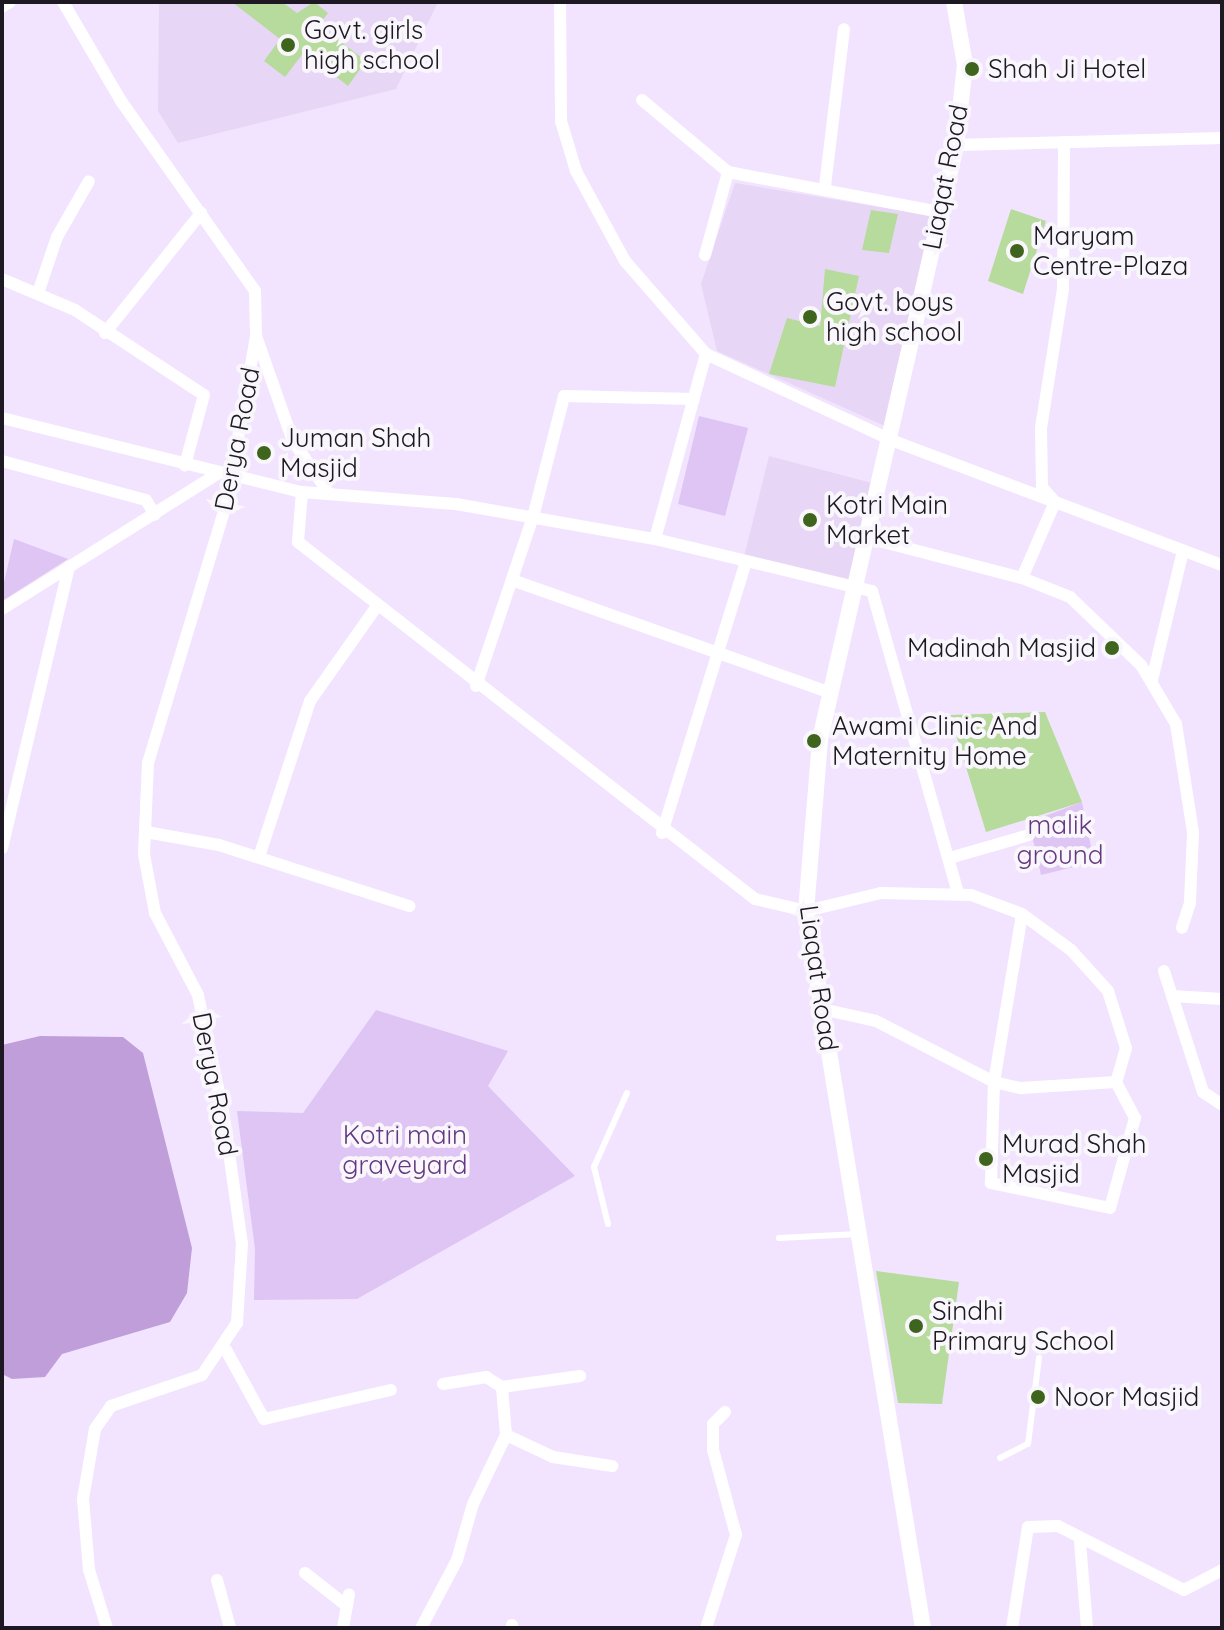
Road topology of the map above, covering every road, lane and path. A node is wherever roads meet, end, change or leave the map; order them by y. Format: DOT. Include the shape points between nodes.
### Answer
graph roads {
  1 [pos="10,2"];
  2 [pos="63,2"];
  3 [pos="560,2"];
  4 [pos="954,2"];
  5 [pos="2,7"];
  6 [pos="844,29"];
  7 [pos="642,100"];
  8 [pos="1222,138"];
  9 [pos="1064,142"];
  10 [pos="956,145"];
  11 [pos="728,172"];
  12 [pos="89,181"];
  13 [pos="825,186"];
  14 [pos="939,212"];
  15 [pos="201,213"];
  16 [pos="705,255"];
  17 [pos="2,279"];
  18 [pos="38,293"];
  19 [pos="105,333"];
  20 [pos="256,336"];
  21 [pos="706,354"];
  22 [pos="694,399"];
  23 [pos="2,418"];
  24 [pos="891,440"];
  25 [pos="2,461"];
  26 [pos="185,465"];
  27 [pos="225,474"];
  28 [pos="302,492"];
  29 [pos="328,492"];
  30 [pos="1055,502"];
  31 [pos="155,515"];
  32 [pos="533,517"];
  33 [pos="868,538"];
  34 [pos="655,539"];
  35 [pos="1183,551"];
  36 [pos="746,562"];
  37 [pos="1222,565"];
  38 [pos="69,567"];
  39 [pos="1022,578"];
  40 [pos="512,580"];
  41 [pos="855,590"];
  42 [pos="377,606"];
  43 [pos="2,609"];
  44 [pos="718,651"];
  45 [pos="1152,680"];
  46 [pos="476,686"];
  47 [pos="831,693"];
  48 [pos="146,832"];
  49 [pos="662,833"];
  50 [pos="1029,835"];
  51 [pos="2,848"];
  52 [pos="259,857"];
  53 [pos="953,857"];
  54 [pos="958,893"];
  55 [pos="409,906"];
  56 [pos="806,911"];
  57 [pos="1022,914"];
  58 [pos="1182,928"];
  59 [pos="1164,971"];
  60 [pos="1172,996"];
  61 [pos="1222,999"];
  62 [pos="822,1009"];
  63 [pos="994,1082"];
  64 [pos="1116,1082"];
  65 [pos="627,1093"];
  66 [pos="1222,1105"];
  67 [pos="608,1224"];
  68 [pos="859,1234"];
  69 [pos="779,1238"];
  70 [pos="226,1350"];
  71 [pos="1039,1358"];
  72 [pos="580,1376"];
  73 [pos="443,1384"];
  74 [pos="502,1387"];
  75 [pos="391,1390"];
  76 [pos="725,1412"];
  77 [pos="506,1435"];
  78 [pos="1000,1458"];
  79 [pos="612,1466"];
  80 [pos="1080,1542"];
  81 [pos="1222,1570"];
  82 [pos="305,1573"];
  83 [pos="217,1580"];
  84 [pos="107,1628"];
  85 [pos="230,1628"];
  86 [pos="343,1628"];
  87 [pos="421,1628"];
  88 [pos="706,1628"];
  89 [pos="923,1628"];
  90 [pos="1012,1628"];
  91 [pos="1087,1628"];
  1 -- 5 [label="street"];
  2 -- 15 [label="street"];
  3 -- 21 [label="street" via="561,121 576,171 625,261"];
  4 -- 10 [label="street, Liaqat Road" via="965,65"];
  6 -- 13 [label="street"];
  7 -- 11 [label="street"];
  8 -- 9 [label="street"];
  9 -- 10 [label="street"];
  9 -- 30 [label="street" via="1063,289 1041,428 1042,487"];
  10 -- 14 [label="street, Liaqat Road"];
  11 -- 13 [label="street"];
  11 -- 16 [label="street"];
  12 -- 18 [label="street" via="57,237"];
  13 -- 14 [label="street"];
  14 -- 24 [label="street, Liaqat Road"];
  15 -- 19 [label="street"];
  15 -- 20 [label="street" via="255,291"];
  17 -- 18 [label="street"];
  18 -- 19 [label="street"];
  19 -- 26 [label="street" via="204,395"];
  20 -- 27 [label="street, Derya Road"];
  20 -- 29 [label="street" via="293,441"];
  21 -- 22 [label="street"];
  21 -- 24 [label="street"];
  22 -- 32 [label="street" via="567,393"];
  22 -- 34 [label="street"];
  23 -- 26 [label="street"];
  24 -- 30 [label="street"];
  24 -- 33 [label="street, Liaqat Road"];
  25 -- 31 [label="street" via="146,500"];
  26 -- 27 [label="street"];
  27 -- 28 [label="street"];
  27 -- 31 [label="street"];
  27 -- 48 [label="street, Derya Road" via="183,662 148,763"];
  28 -- 29 [label="street"];
  28 -- 42 [label="street" via="298,542"];
  29 -- 32 [label="street"];
  30 -- 35 [label="street"];
  30 -- 39 [label="street"];
  31 -- 38 [label="street"];
  32 -- 34 [label="street"];
  32 -- 40 [label="street"];
  33 -- 39 [label="street"];
  33 -- 41 [label="street, Liaqat Road"];
  34 -- 36 [label="street"];
  35 -- 37 [label="street"];
  35 -- 45 [label="street"];
  36 -- 41 [label="street"];
  36 -- 44 [label="street"];
  38 -- 43 [label="street"];
  38 -- 51 [label="street"];
  39 -- 45 [label="street" via="1070,597"];
  40 -- 44 [label="street"];
  40 -- 46 [label="street"];
  41 -- 47 [label="street, Liaqat Road"];
  41 -- 53 [label="street" via="872,591"];
  42 -- 46 [label="street"];
  42 -- 52 [label="street" via="310,701"];
  44 -- 47 [label="street"];
  44 -- 49 [label="street"];
  45 -- 58 [label="street" via="1176,724 1187,780 1193,870"];
  46 -- 49 [label="street"];
  47 -- 56 [label="street, Liaqat Road" via="820,739"];
  48 -- 52 [label="street"];
  48 -- 70 [label="street, Derya Road" via="155,913 198,995 223,1111 243,1270"];
  49 -- 56 [label="street" via="755,899"];
  50 -- 53 [label="street"];
  52 -- 55 [label="street"];
  53 -- 54 [label="street"];
  54 -- 56 [label="street" via="869,895"];
  54 -- 57 [label="street"];
  56 -- 62 [label="street, Liaqat Road"];
  57 -- 63 [label="street"];
  57 -- 64 [label="street" via="1071,950 1108,991 1126,1048"];
  59 -- 60 [label="street"];
  60 -- 61 [label="street"];
  60 -- 66 [label="street" via="1203,1092"];
  62 -- 63 [label="street" via="876,1021"];
  62 -- 68 [label="street, Liaqat Road"];
  63 -- 64 [label="street" via="1021,1088"];
  63 -- 64 [label="street" via="991,1183 1110,1208 1135,1118"];
  65 -- 67 [label="lane" via="594,1167"];
  68 -- 69 [label="lane"];
  68 -- 89 [label="street, Liaqat Road"];
  70 -- 75 [label="street" via="264,1419"];
  70 -- 84 [label="street" via="202,1375 111,1406 95,1429 83,1499 89,1570"];
  71 -- 78 [label="lane" via="1028,1444"];
  72 -- 74 [label="street"];
  73 -- 74 [label="street" via="486,1377"];
  74 -- 77 [label="street"];
  76 -- 88 [label="street" via="713,1424 713,1450 736,1535"];
  77 -- 79 [label="street" via="553,1457"];
  77 -- 87 [label="street" via="473,1504 457,1560"];
  80 -- 81 [label="street" via="1184,1590"];
  80 -- 90 [label="street" via="1058,1526 1028,1527"];
  80 -- 91 [label="street"];
  82 -- 86 [label="street" via="348,1601"];
  83 -- 85 [label="street"];
}
